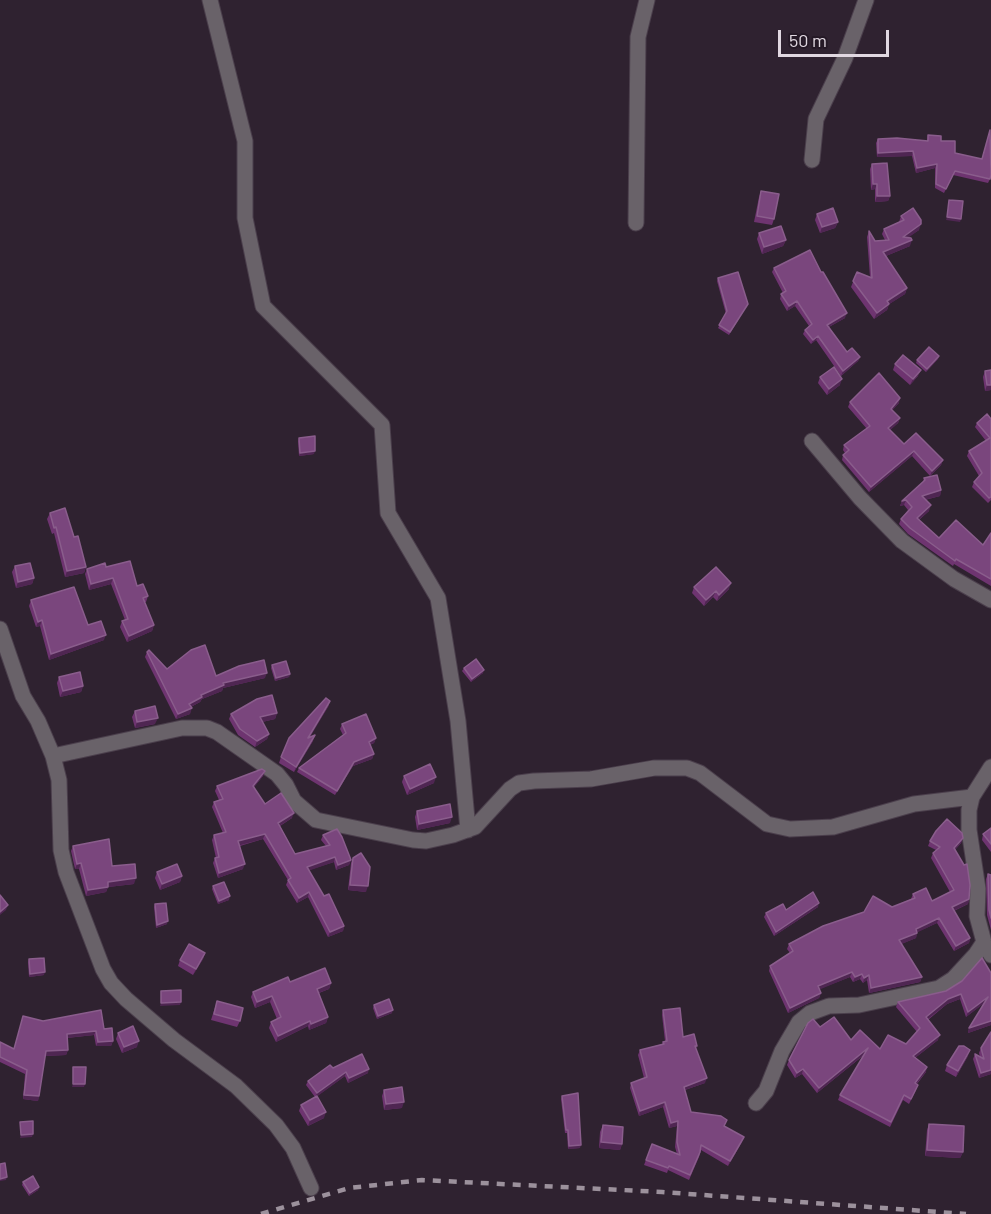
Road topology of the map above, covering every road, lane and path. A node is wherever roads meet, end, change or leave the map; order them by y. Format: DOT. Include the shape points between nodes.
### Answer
graph roads {
  1 [pos="210,0"];
  2 [pos="647,0"];
  3 [pos="866,0"];
  4 [pos="812,160"];
  5 [pos="636,223"];
  6 [pos="812,441"];
  7 [pos="991,600"];
  8 [pos="0,629"];
  9 [pos="53,756"];
  10 [pos="991,767"];
  11 [pos="972,797"];
  12 [pos="468,830"];
  13 [pos="988,949"];
  14 [pos="756,1103"];
  15 [pos="311,1188"];
  1 -- 12 [label="street" via="245,141 245,218 263,306 381,425 388,513 438,598 458,721"];
  2 -- 5 [label="street" via="638,37"];
  3 -- 4 [label="street" via="845,58 816,119"];
  6 -- 7 [label="street" via="902,541"];
  8 -- 9 [label="street" via="23,696"];
  9 -- 12 [label="street" via="182,728 207,728 277,774 294,801 316,820 426,841"];
  9 -- 15 [label="street" via="59,780 63,861 111,983 264,1112 293,1148"];
  10 -- 11 [label="street"];
  11 -- 12 [label="street" via="914,804 833,827 790,829 767,824 695,771 654,768 591,779 519,783 482,822"];
  11 -- 13 [label="street" via="969,830 978,889 977,916"];
  13 -- 14 [label="street" via="976,954 939,988 859,1005 829,1006 810,1013 799,1022 766,1091"];
}
